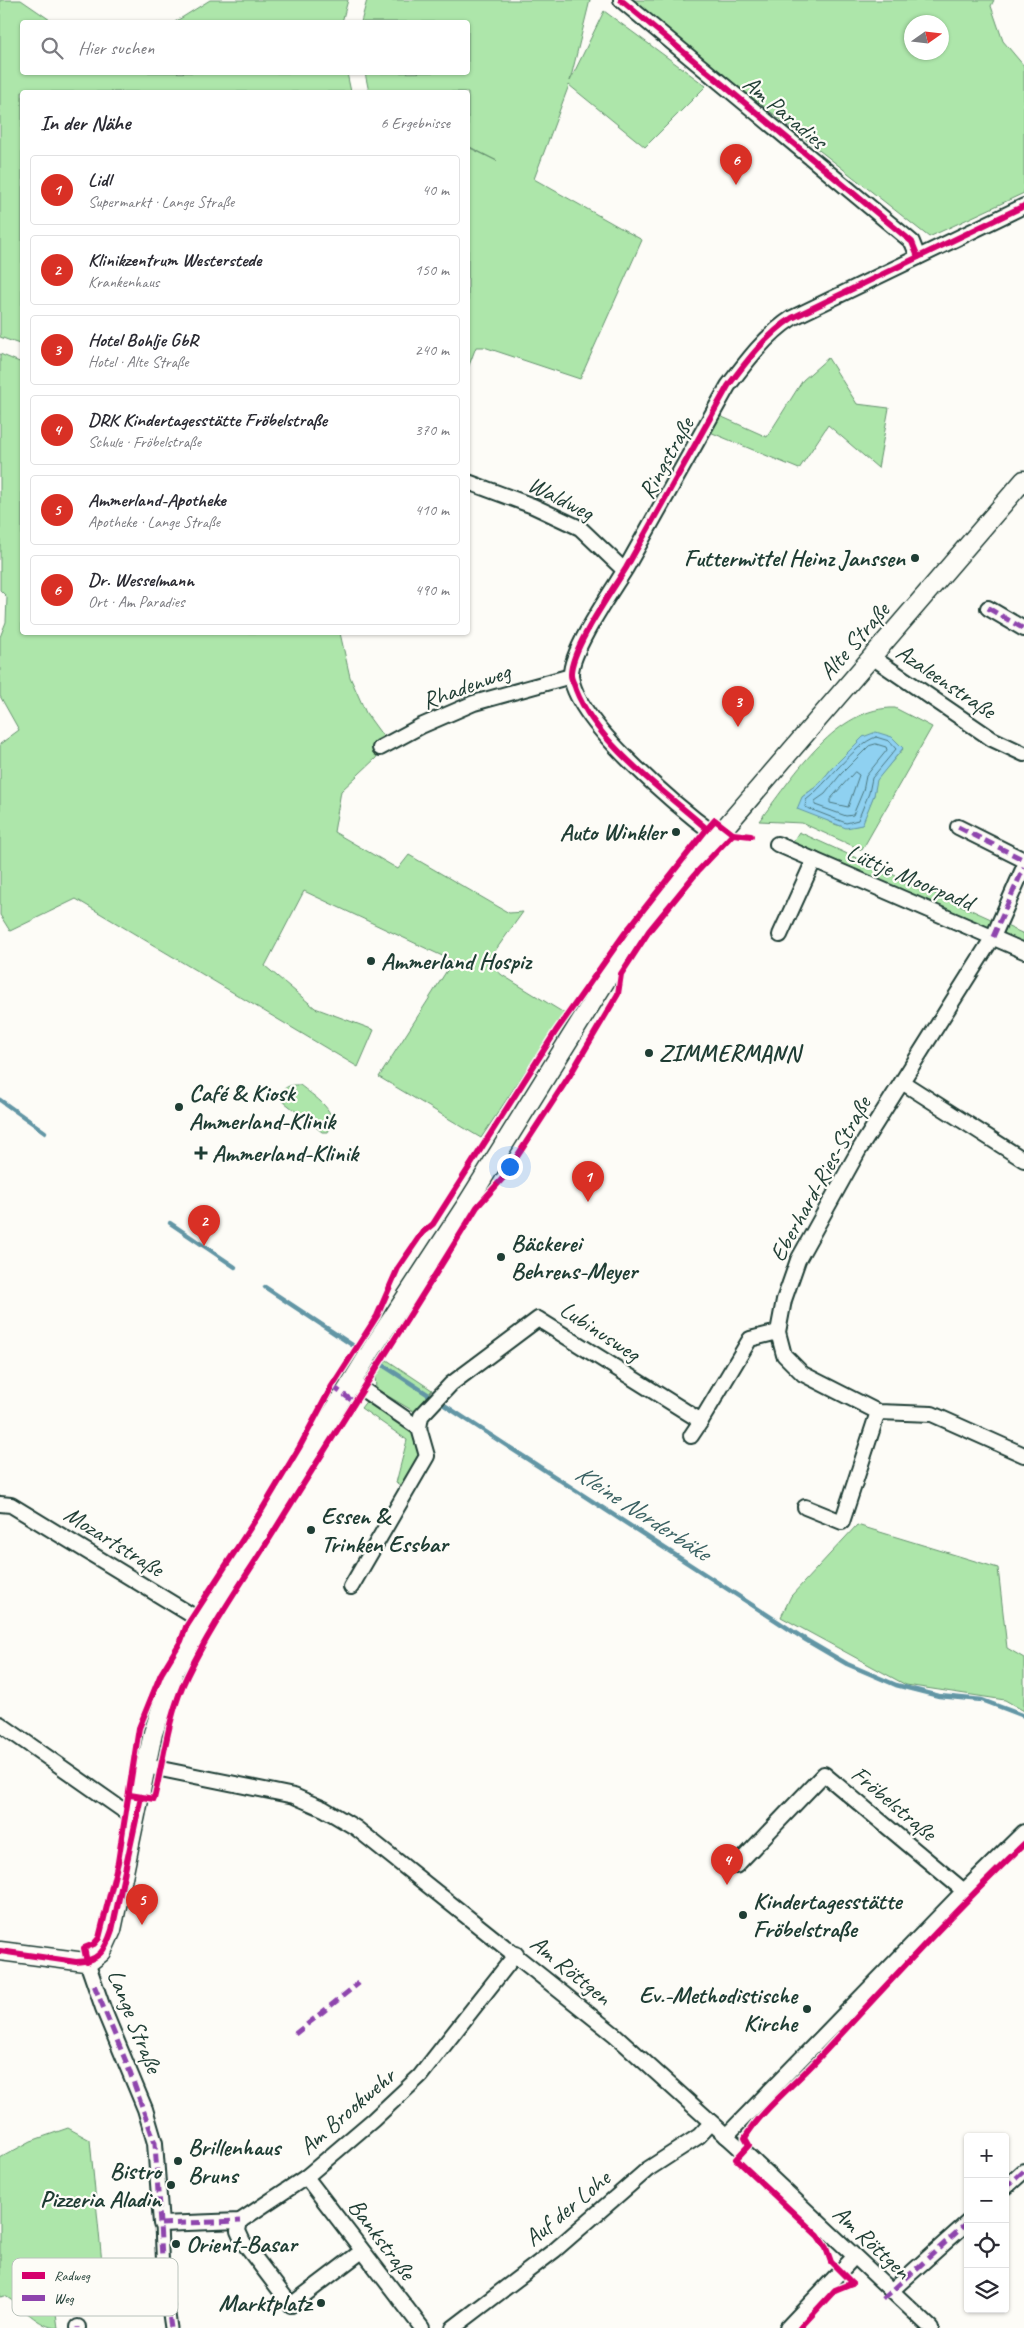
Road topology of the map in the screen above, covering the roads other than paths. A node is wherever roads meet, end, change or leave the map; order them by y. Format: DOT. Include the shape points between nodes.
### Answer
graph roads {
  1 [pos="621,0"];
  2 [pos="1024,206"];
  3 [pos="918,257"];
  4 [pos="1024,480"];
  5 [pos="470,483"];
  6 [pos="624,570"];
  7 [pos="988,608"];
  8 [pos="1024,628"];
  9 [pos="872,656"];
  10 [pos="571,676"];
  11 [pos="380,748"];
  12 [pos="1024,754"];
  13 [pos="958,827"];
  14 [pos="719,834"];
  15 [pos="777,844"];
  16 [pos="814,860"];
  17 [pos="1024,860"];
  18 [pos="1024,868"];
  19 [pos="780,935"];
  20 [pos="993,937"];
  21 [pos="1024,951"];
  22 [pos="902,1082"];
  23 [pos="1024,1160"];
  24 [pos="778,1332"];
  25 [pos="355,1379"];
  26 [pos="878,1412"];
  27 [pos="701,1421"];
  28 [pos="419,1428"];
  29 [pos="691,1436"];
  30 [pos="1024,1455"];
  31 [pos="0,1504"];
  32 [pos="805,1507"];
  33 [pos="351,1587"];
  34 [pos="203,1622"];
  35 [pos="0,1724"];
  36 [pos="146,1766"];
  37 [pos="137,1816"];
  38 [pos="1024,1832"];
  39 [pos="736,1866"];
  40 [pos="964,1891"];
  41 [pos="0,1951"];
  42 [pos="516,1954"];
  43 [pos="86,1962"];
  44 [pos="711,2123"];
  45 [pos="726,2136"];
  46 [pos="1024,2171"];
  47 [pos="306,2176"];
  48 [pos="1009,2184"];
  49 [pos="240,2221"];
  50 [pos="967,2223"];
  51 [pos="161,2224"];
  52 [pos="362,2251"];
  53 [pos="854,2257"];
  54 [pos="163,2258"];
  55 [pos="891,2291"];
  56 [pos="422,2328"];
  57 [pos="453,2328"];
  58 [pos="787,2328"];
  59 [pos="932,2328"];
  1 -- 3 [label="street, Am Paradies" via="912,242"];
  2 -- 3 [label="street, Ringstraße"];
  3 -- 6 [label="street, Ringstraße" via="792,318 742,366"];
  4 -- 9 [label="street, Alte Straße"];
  5 -- 6 [label="street, Waldweg" via="580,528"];
  6 -- 10 [label="street, Ringstraße" via="585,635"];
  7 -- 8 [label="street"];
  9 -- 12 [label="street, Azaleenstraße" via="992,739"];
  9 -- 14 [label="street, Alte Straße"];
  10 -- 11 [label="street, Rhadenweg" via="474,704 421,726"];
  10 -- 14 [label="street" via="584,707 610,742 660,789"];
  13 -- 17 [label="street"];
  14 -- 25 [label="street, Lange Straße" via="633,939"];
  15 -- 16 [label="street, Lüttje Moorpadd"];
  16 -- 19 [label="street"];
  16 -- 20 [label="street, Lüttje Moorpadd"];
  18 -- 20 [label="street, Eberhard-Ries-Straße"];
  20 -- 21 [label="street, Lüttje Moorpadd"];
  20 -- 22 [label="street, Eberhard-Ries-Straße"];
  22 -- 23 [label="street"];
  22 -- 24 [label="street, Eberhard-Ries-Straße" via="859,1150 798,1260 784,1300"];
  24 -- 26 [label="street, Eberhard-Ries-Straße" via="784,1354 803,1374"];
  24 -- 27 [label="street" via="750,1339"];
  25 -- 28 [label="street"];
  25 -- 34 [label="street, Lange Straße"];
  26 -- 30 [label="street, Eberhard-Ries-Straße" via="932,1414"];
  26 -- 32 [label="street" via="842,1522"];
  27 -- 28 [label="street, Lubinusweg" via="538,1318 446,1389 421,1416"];
  27 -- 29 [label="street"];
  28 -- 33 [label="street" via="427,1456"];
  31 -- 34 [label="street, Mozartstraße" via="12,1504"];
  34 -- 36 [label="street, Lange Straße" via="174,1671 157,1717"];
  35 -- 37 [label="street" via="127,1813"];
  36 -- 37 [label="street, Lange Straße"];
  36 -- 42 [label="street, Am Röttgen" via="271,1790 324,1809 356,1828"];
  37 -- 43 [label="street, Lange Straße" via="109,1941 98,1957"];
  38 -- 40 [label="street"];
  39 -- 40 [label="street, Fröbelstraße" via="824,1774"];
  40 -- 45 [label="street"];
  41 -- 43 [label="street"];
  42 -- 44 [label="street, Am Röttgen" via="615,2035"];
  42 -- 47 [label="street, Am Brookwehr" via="420,2076"];
  43 -- 51 [label="street, Lange Straße" via="145,2109 155,2143"];
  44 -- 45 [label="street, Am Röttgen"];
  44 -- 57 [label="street, Auf der Lohe" via="699,2136 648,2169 555,2250"];
  45 -- 53 [label="street, Am Röttgen"];
  46 -- 48 [label="street"];
  47 -- 49 [label="street, Am Brookwehr"];
  47 -- 52 [label="street, Bankstraße"];
  49 -- 51 [label="street"];
  49 -- 52 [label="street" via="238,2231 243,2242 291,2305"];
  50 -- 55 [label="street"];
  51 -- 54 [label="street, Lange Straße"];
  52 -- 56 [label="street, Bankstraße"];
  53 -- 55 [label="street, Am Röttgen"];
  53 -- 58 [label="street"];
  55 -- 59 [label="street, Am Röttgen"];
}
